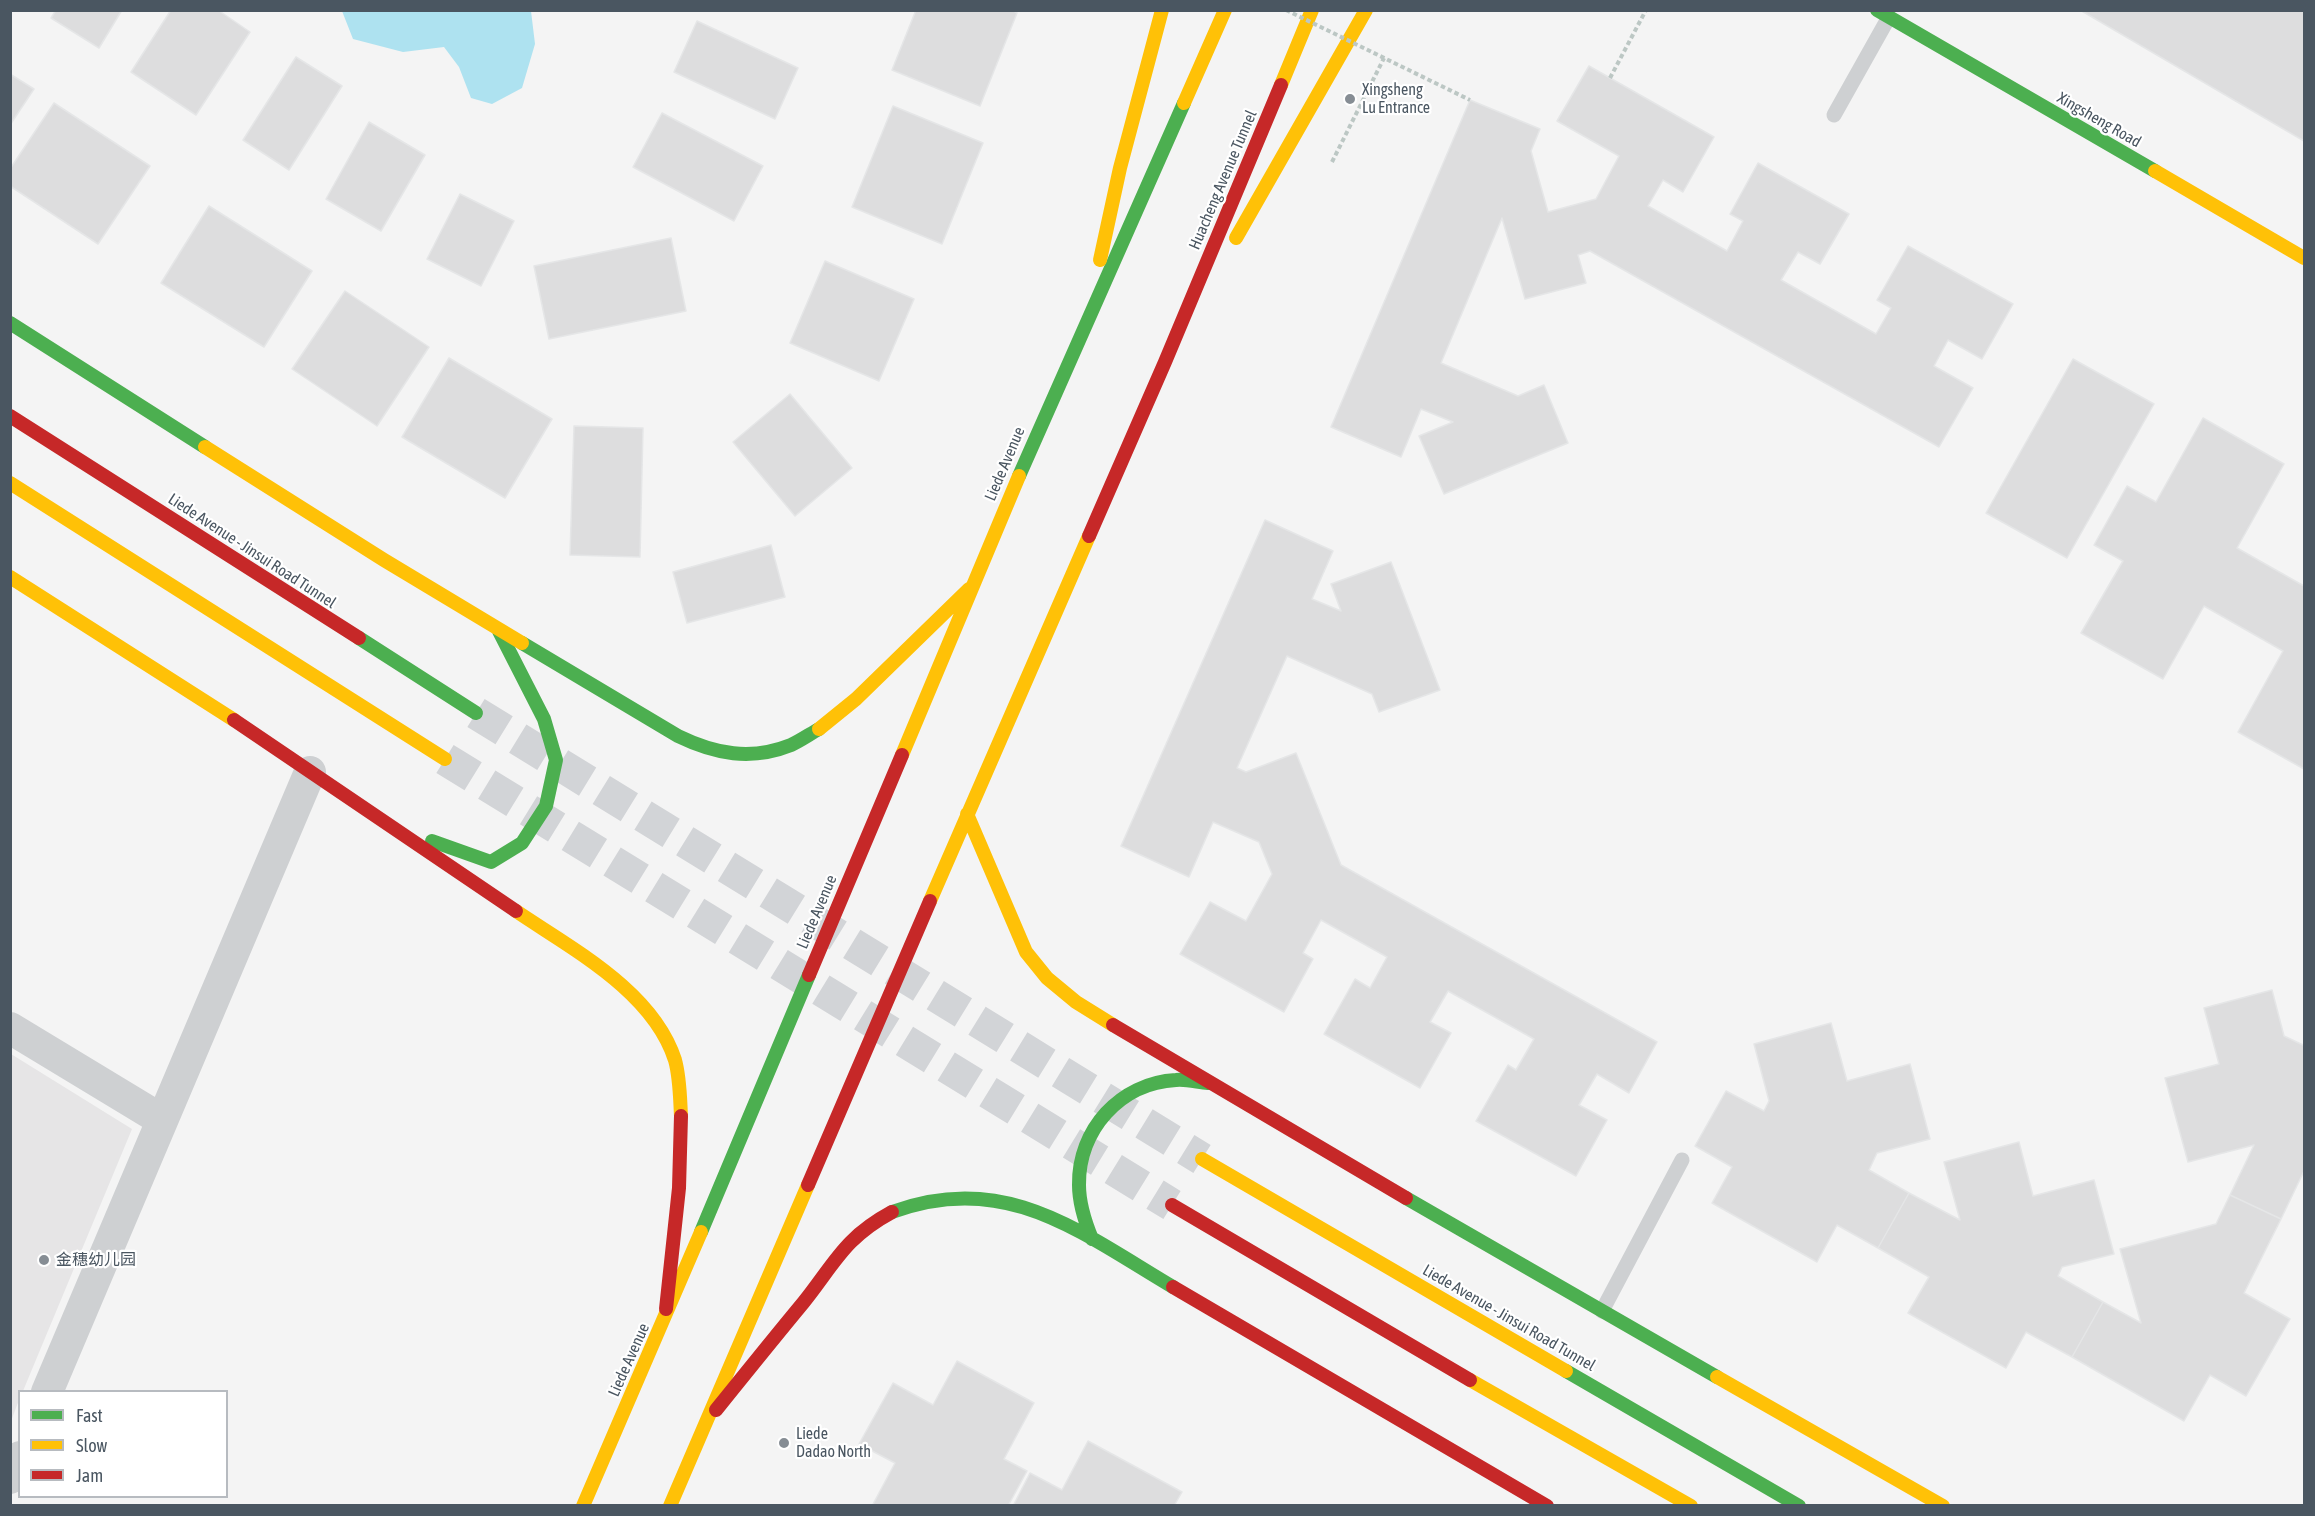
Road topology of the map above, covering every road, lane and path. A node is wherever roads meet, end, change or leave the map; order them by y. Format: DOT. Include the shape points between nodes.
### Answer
graph roads {
  1 [pos="1162,10"];
  2 [pos="1224,10"];
  3 [pos="1286,10"];
  4 [pos="1312,10"];
  5 [pos="1366,10"];
  6 [pos="1646,10"];
  7 [pos="1883,14"];
  8 [pos="1384,58"];
  9 [pos="1610,78"];
  10 [pos="1470,100"];
  11 [pos="1834,115"];
  12 [pos="1332,162"];
  13 [pos="2304,258"];
  14 [pos="10,323"];
  15 [pos="1084,332"];
  16 [pos="1165,362"];
  17 [pos="10,416"];
  18 [pos="10,483"];
  19 [pos="10,577"];
  20 [pos="969,589"];
  21 [pos="499,631"];
  22 [pos="476,713"];
  23 [pos="445,759"];
  24 [pos="310,772"];
  25 [pos="967,814"];
  26 [pos="391,827"];
  27 [pos="10,1028"];
  28 [pos="1210,1083"];
  29 [pos="162,1120"];
  30 [pos="1202,1159"];
  31 [pos="1682,1160"];
  32 [pos="1172,1205"];
  33 [pos="1092,1239"];
  34 [pos="1602,1311"];
  35 [pos="665,1319"];
  36 [pos="48,1390"];
  37 [pos="709,1418"];
  38 [pos="18,1461"];
  39 [pos="10,1478"];
  40 [pos="583,1506"];
  41 [pos="670,1506"];
  42 [pos="685,1506"];
  43 [pos="1547,1506"];
  44 [pos="1690,1506"];
  45 [pos="1799,1506"];
  46 [pos="1943,1506"];
  1 -- 15 [label="main road" via="1120,168"];
  2 -- 15 [label="main road"];
  3 -- 8 [label="path, bridge"];
  4 -- 16 [label="main road, Huacheng Avenue Tunnel"];
  5 -- 16 [label="main road"];
  6 -- 9 [label="path"];
  7 -- 11 [label="lane"];
  7 -- 13 [label="main road, Xingsheng Road"];
  8 -- 10 [label="path, bridge"];
  8 -- 12 [label="path"];
  14 -- 21 [label="main road"];
  15 -- 20 [label="main road, Liede Avenue"];
  16 -- 25 [label="main road"];
  17 -- 22 [label="main road, Liede Avenue - Jinsui Road Tunnel"];
  18 -- 23 [label="main road"];
  19 -- 24 [label="main road"];
  20 -- 21 [label="main road" via="856,699 819,729 791,745 760,753 730,754 702,748"];
  20 -- 35 [label="main road, Liede Avenue"];
  21 -- 26 [label="main road" via="544,719 556,760 546,806 522,843 491,862"];
  24 -- 26 [label="main road"];
  24 -- 29 [label="street"];
  25 -- 28 [label="main road" via="1026,952 1047,978 1076,1002"];
  25 -- 37 [label="main road"];
  26 -- 35 [label="main road" via="586,959 636,997 658,1026 677,1066 681,1119"];
  27 -- 29 [label="street"];
  28 -- 33 [label="main road" via="1176,1080 1148,1086 1124,1096 1099,1118 1086,1141 1079,1176 1082,1212"];
  28 -- 34 [label="main road"];
  29 -- 36 [label="street"];
  30 -- 45 [label="main road, Liede Avenue - Jinsui Road Tunnel"];
  31 -- 34 [label="lane"];
  32 -- 44 [label="main road"];
  33 -- 37 [label="main road" via="1042,1213 997,1200 960,1196 916,1202 881,1217 849,1242"];
  33 -- 43 [label="main road"];
  34 -- 46 [label="main road"];
  35 -- 40 [label="main road, Liede Avenue"];
  37 -- 41 [label="main road"];
  37 -- 42 [label="main road"];
  38 -- 39 [label="street"];
}
